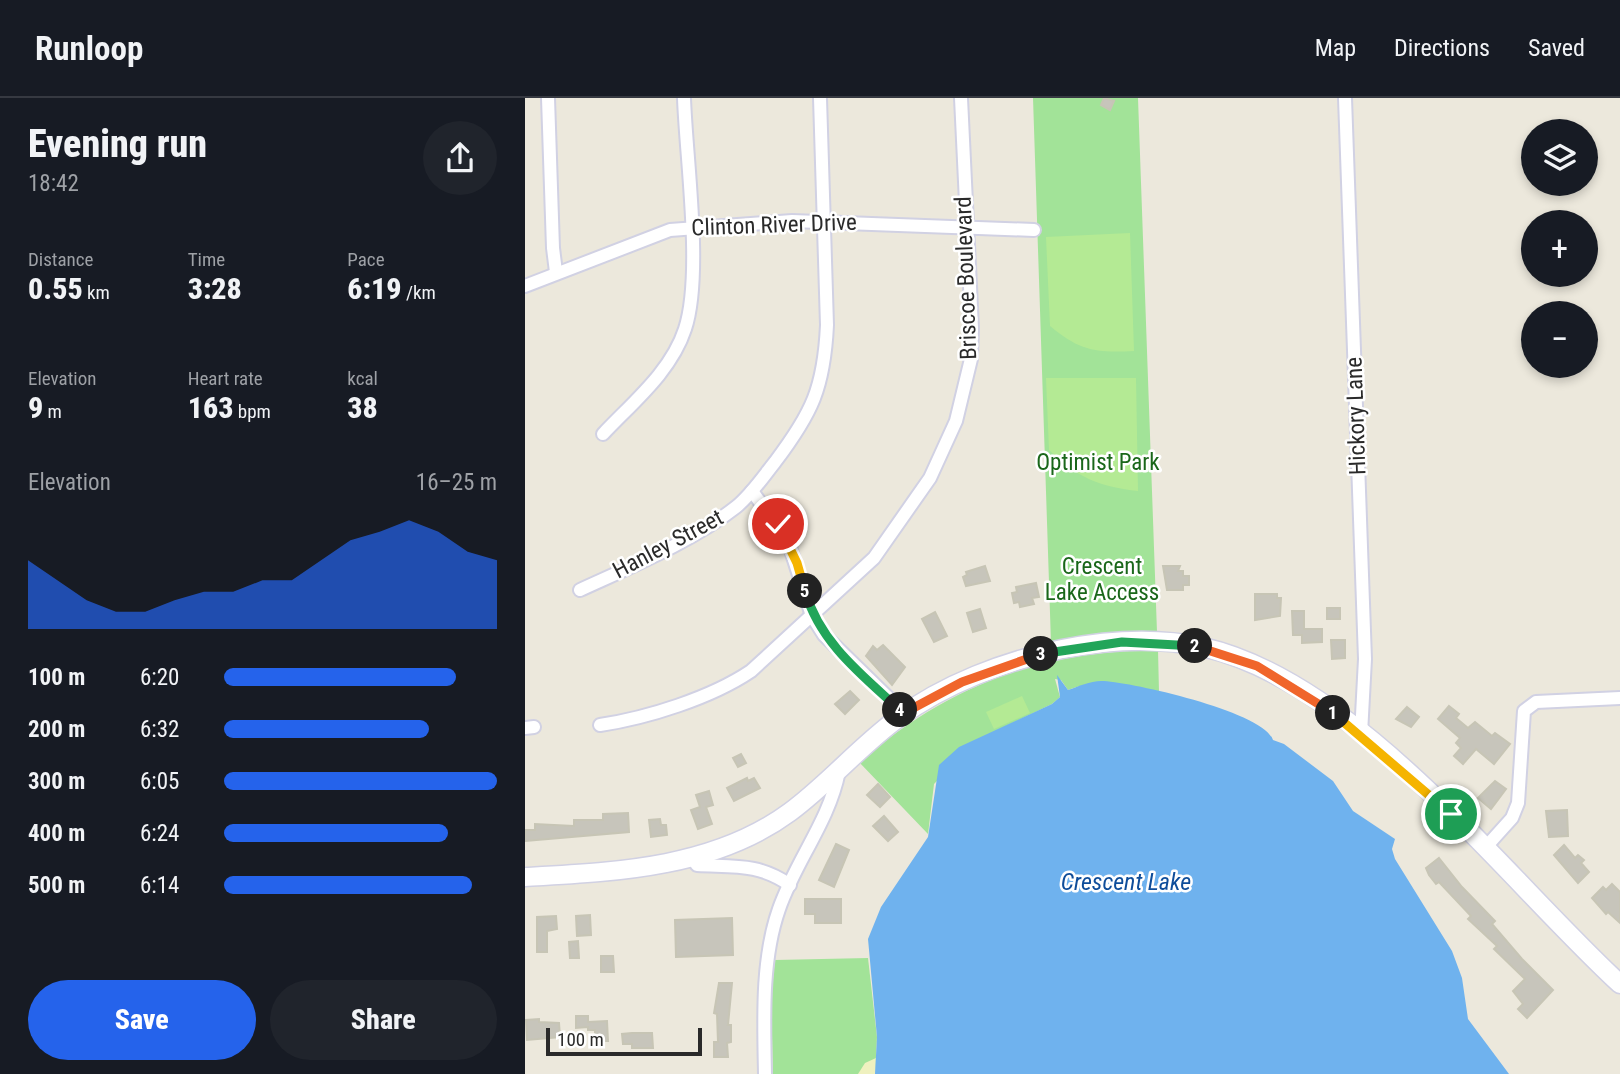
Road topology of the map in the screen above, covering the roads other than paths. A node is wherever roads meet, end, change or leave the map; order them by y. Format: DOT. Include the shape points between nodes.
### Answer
graph roads {
  1 [pos="548,98"];
  2 [pos="684,98"];
  3 [pos="820,98"];
  4 [pos="961,98"];
  5 [pos="1345,98"];
  6 [pos="825,221"];
  7 [pos="965,225"];
  8 [pos="690,228"];
  9 [pos="1034,230"];
  10 [pos="556,272"];
  11 [pos="525,286"];
  12 [pos="603,435"];
  13 [pos="751,491"];
  14 [pos="580,590"];
  15 [pos="812,616"];
  16 [pos="1620,698"];
  17 [pos="904,713"];
  18 [pos="600,726"];
  19 [pos="1361,734"];
  20 [pos="839,771"];
  21 [pos="1485,848"];
  22 [pos="692,858"];
  23 [pos="525,877"];
  24 [pos="790,885"];
  25 [pos="1620,984"];
  26 [pos="765,1074"];
  1 -- 10 [label="street"];
  2 -- 8 [label="street"];
  3 -- 6 [label="street, Hanley Street"];
  4 -- 7 [label="street, Briscoe Boulevard"];
  5 -- 19 [label="street, Hickory Lane" via="1365,659"];
  6 -- 7 [label="street, Clinton River Drive"];
  6 -- 8 [label="street, Clinton River Drive"];
  6 -- 13 [label="street, Hanley Street" via="827,325 817,396 802,425"];
  7 -- 9 [label="street, Clinton River Drive"];
  7 -- 15 [label="street, Briscoe Boulevard" via="971,359 956,421 930,478 894,531 874,558"];
  8 -- 10 [label="street, Clinton River Drive" via="670,230"];
  8 -- 12 [label="street" via="685,329 660,373"];
  10 -- 11 [label="street, Clinton River Drive"];
  13 -- 14 [label="street, Hanley Street" via="737,507 700,530"];
  13 -- 15 [label="street" via="788,541"];
  15 -- 17 [label="street" via="854,667"];
  15 -- 18 [label="street, Briscoe Boulevard" via="733,683 632,720"];
  16 -- 21 [label="street" via="1536,702 1524,711 1516,811"];
  17 -- 19 [label="street" via="962,682 1041,654 1096,644 1163,642 1203,647 1247,662 1297,688"];
  17 -- 20 [label="street"];
  19 -- 21 [label="street"];
  20 -- 22 [label="street" via="767,827"];
  20 -- 24 [label="street" via="832,801"];
  21 -- 25 [label="street"];
  22 -- 23 [label="street" via="620,870"];
  22 -- 24 [label="street" via="697,865 750,866 771,872"];
  24 -- 26 [label="street" via="780,906 768,962"];
}
